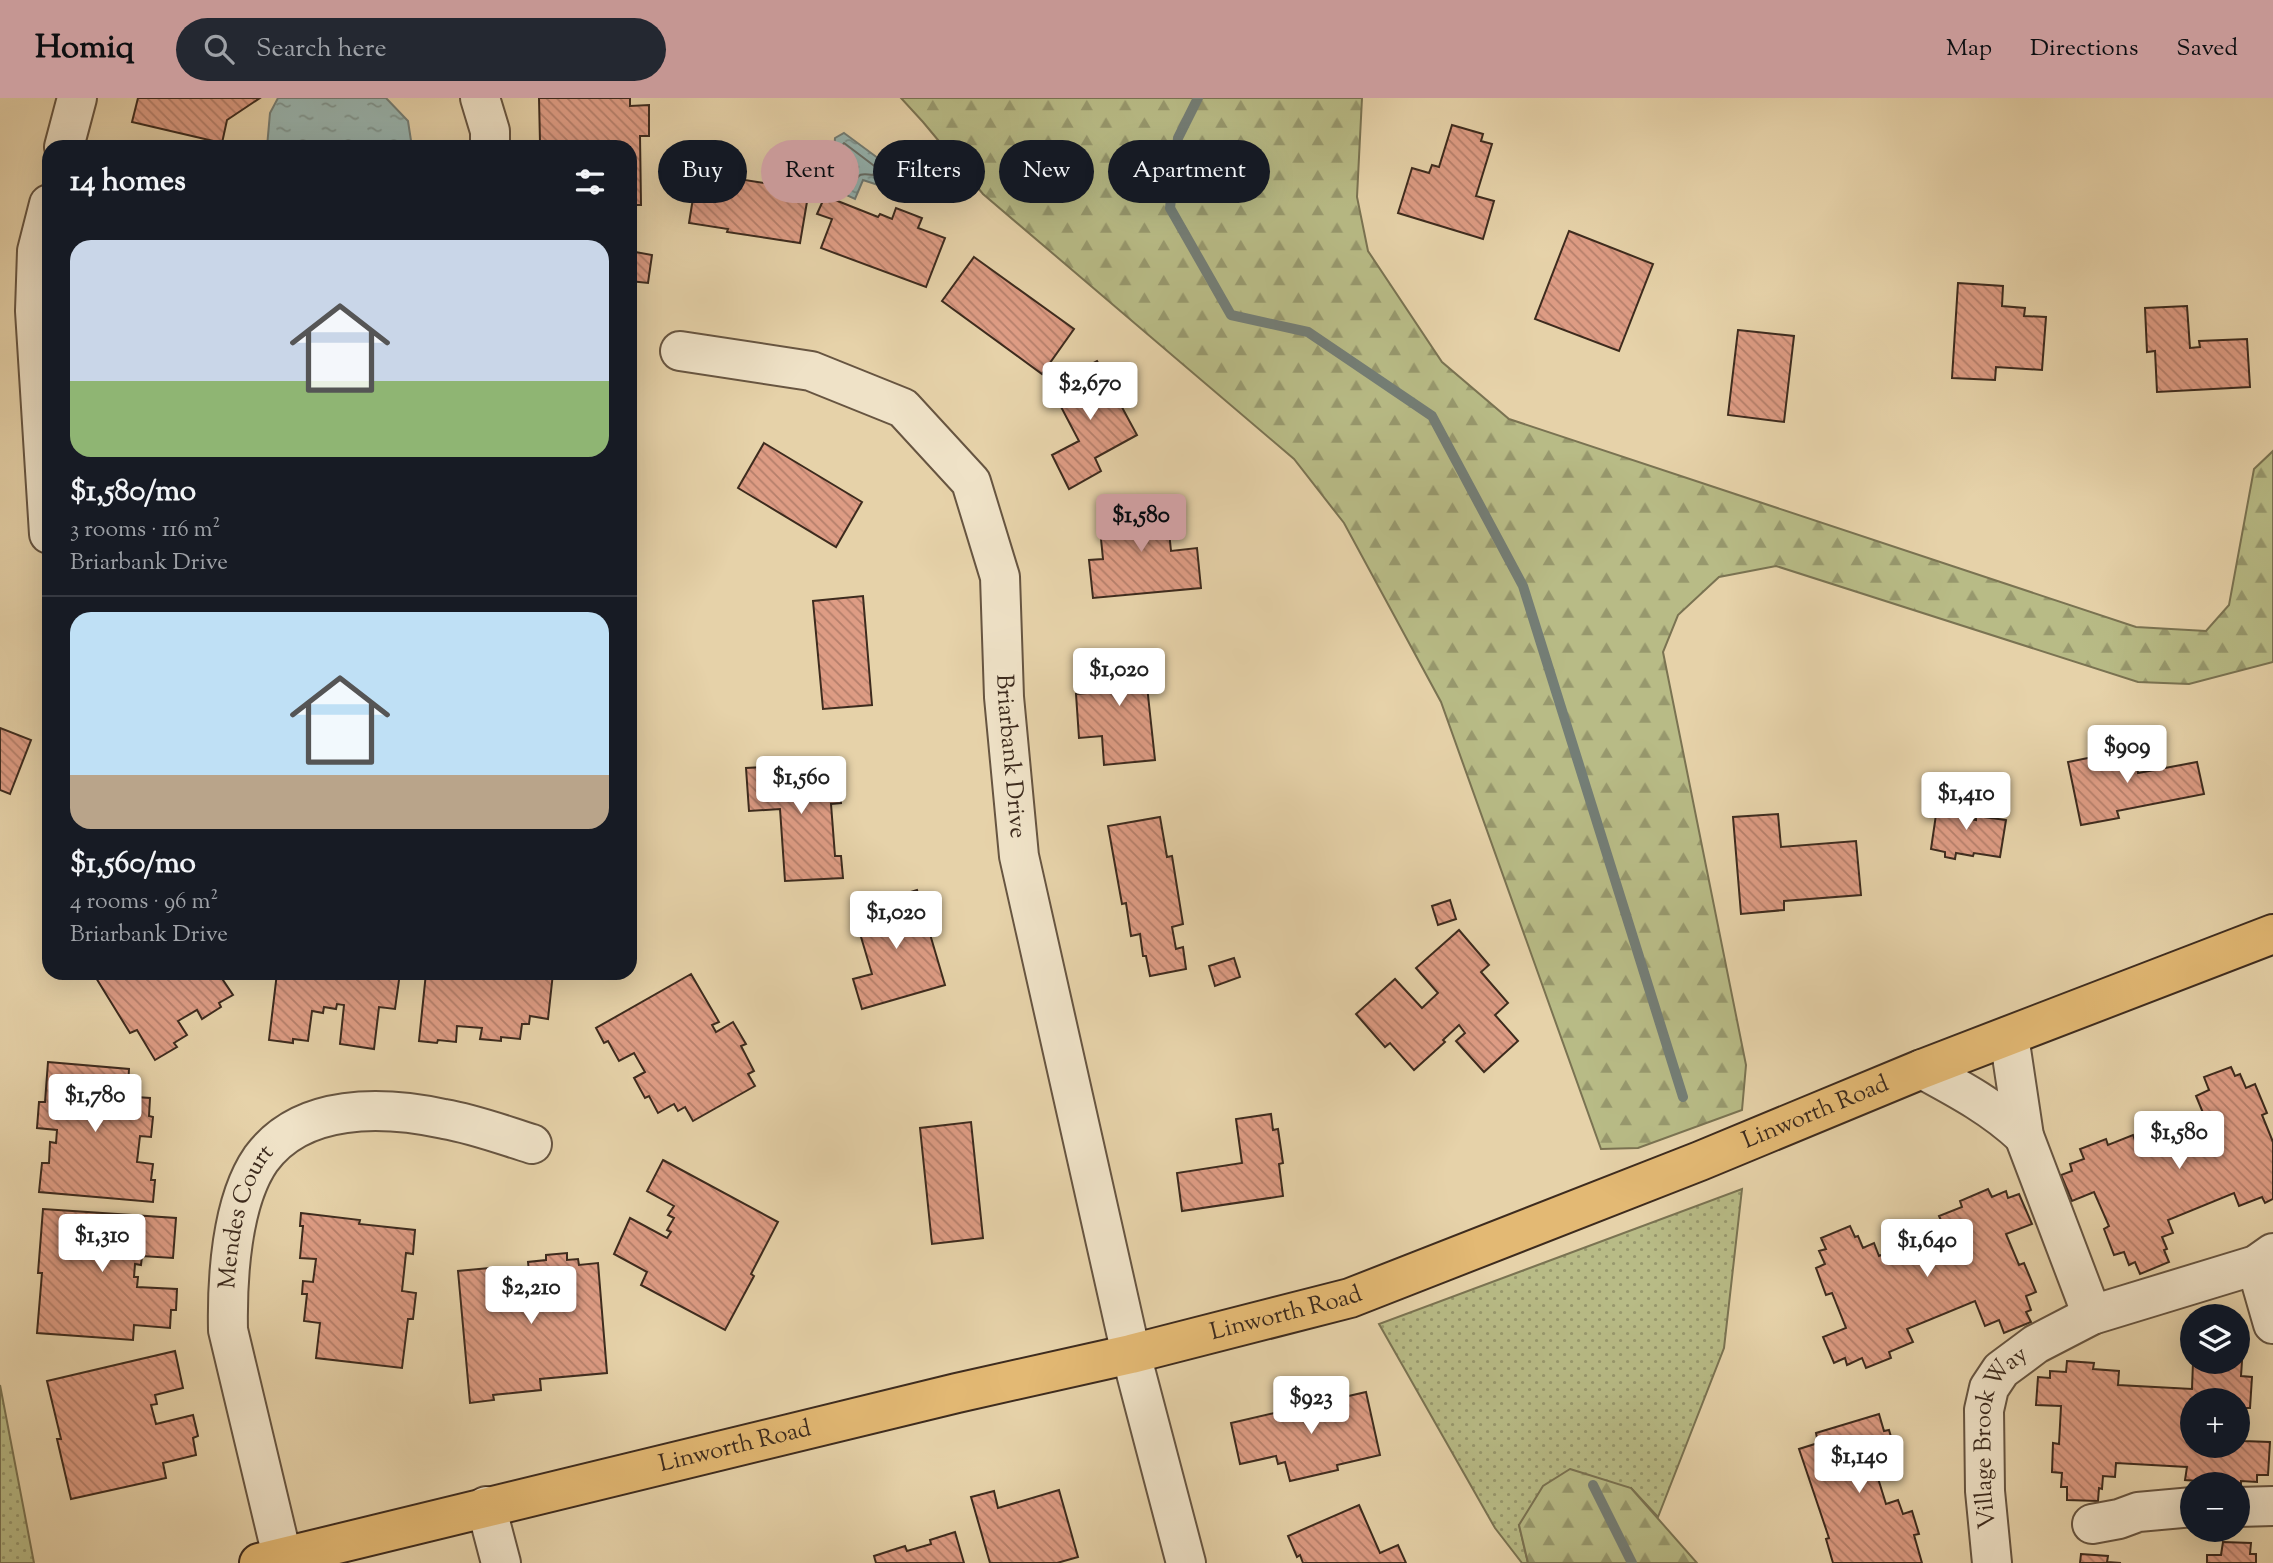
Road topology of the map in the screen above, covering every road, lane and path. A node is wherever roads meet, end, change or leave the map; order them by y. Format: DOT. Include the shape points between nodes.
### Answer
graph roads {
  1 [pos="77,98"];
  2 [pos="480,98"];
  3 [pos="66,140"];
  4 [pos="490,140"];
  5 [pos="42,231"];
  6 [pos="680,351"];
  7 [pos="42,422"];
  8 [pos="2273,934"];
  9 [pos="2009,1036"];
  10 [pos="1923,1069"];
  11 [pos="2024,1136"];
  12 [pos="532,1144"];
  13 [pos="2264,1259"];
  14 [pos="2092,1315"];
  15 [pos="2273,1324"];
  16 [pos="1130,1354"];
  17 [pos="486,1506"];
  18 [pos="2273,1506"];
  19 [pos="2250,1507"];
  20 [pos="2180,1508"];
  21 [pos="2092,1524"];
  22 [pos="270,1560"];
  23 [pos="501,1563"];
  24 [pos="1186,1563"];
  25 [pos="1992,1563"];
  1 -- 3 [label="street"];
  2 -- 4 [label="street"];
  5 -- 7 [label="street" via="35,311"];
  6 -- 16 [label="street, Briarbank Drive" via="810,371 903,408 971,482 1000,577 1004,697 1019,856"];
  8 -- 9 [label="main road, Linworth Road"];
  9 -- 10 [label="main road, Linworth Road"];
  9 -- 11 [label="street"];
  10 -- 11 [label="street" via="1974,1097"];
  10 -- 16 [label="main road, Linworth Road" via="1350,1297"];
  11 -- 14 [label="street"];
  12 -- 22 [label="street, Mendes Court" via="445,1119 356,1111 319,1118 287,1133 261,1159 242,1200 227,1295 228,1330"];
  13 -- 14 [label="street, Village Brook Way"];
  13 -- 15 [label="street"];
  14 -- 25 [label="street, Village Brook Way" via="2036,1344 2001,1370 1989,1388 1984,1410 1985,1491"];
  16 -- 17 [label="main road, Linworth Road"];
  16 -- 24 [label="street, Briarbank Drive"];
  17 -- 22 [label="main road, Linworth Road"];
  17 -- 23 [label="street"];
  18 -- 19 [label="street"];
  20 -- 21 [label="street" via="2138,1512"];
}
